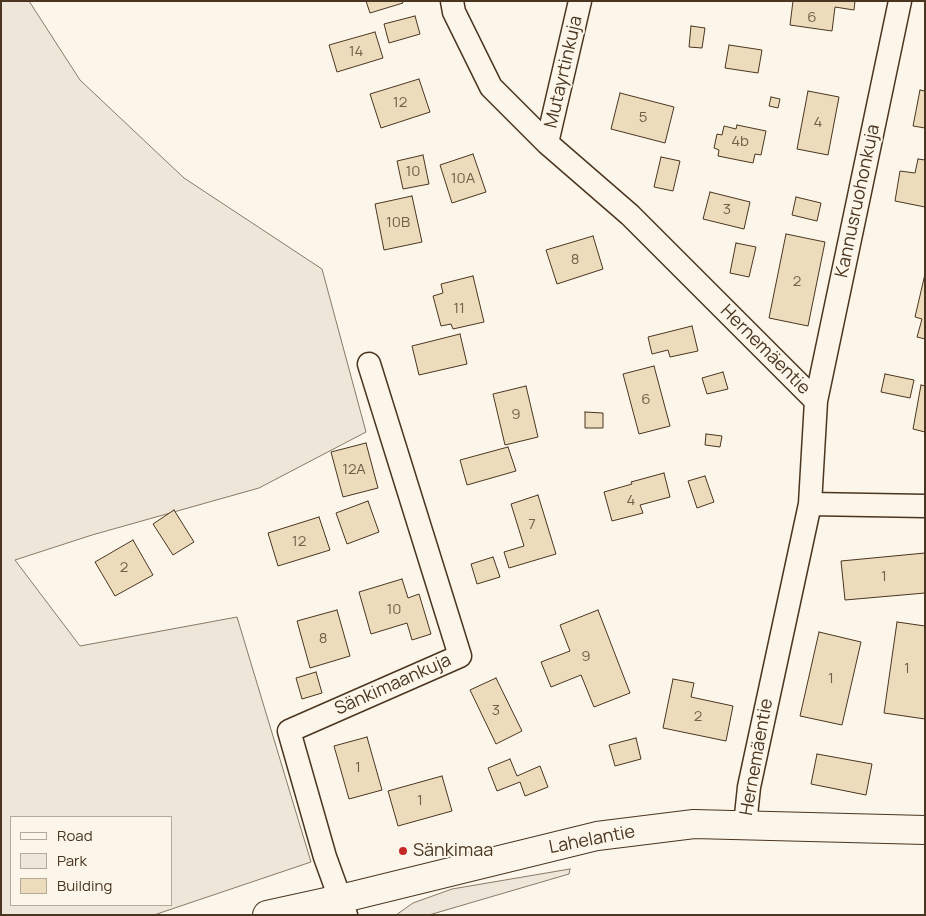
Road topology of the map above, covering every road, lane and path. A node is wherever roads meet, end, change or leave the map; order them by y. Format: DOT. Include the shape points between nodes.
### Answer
graph roads {
  1 [pos="452,1"];
  2 [pos="580,1"];
  3 [pos="900,1"];
  4 [pos="547,143"];
  5 [pos="369,364"];
  6 [pos="816,401"];
  7 [pos="810,504"];
  8 [pos="925,506"];
  9 [pos="745,825"];
  10 [pos="925,830"];
  11 [pos="343,907"];
  12 [pos="267,915"];
  1 -- 4 [label="street, Hernemäentie" via="454,12 491,87"];
  2 -- 4 [label="street, Mutayrtinkuja"];
  3 -- 6 [label="street, Kannusruohonkuja"];
  4 -- 6 [label="street, Hernemäentie" via="630,215"];
  5 -- 11 [label="street, Sänkimaankuja" via="460,656 289,731 325,857"];
  6 -- 7 [label="street, Hernemäentie"];
  7 -- 8 [label="street"];
  7 -- 9 [label="street, Hernemäentie" via="748,787"];
  9 -- 10 [label="main road, Lahelantie"];
  9 -- 11 [label="main road, Lahelantie" via="694,824 597,836"];
  11 -- 12 [label="main road, Lahelantie"];
}
